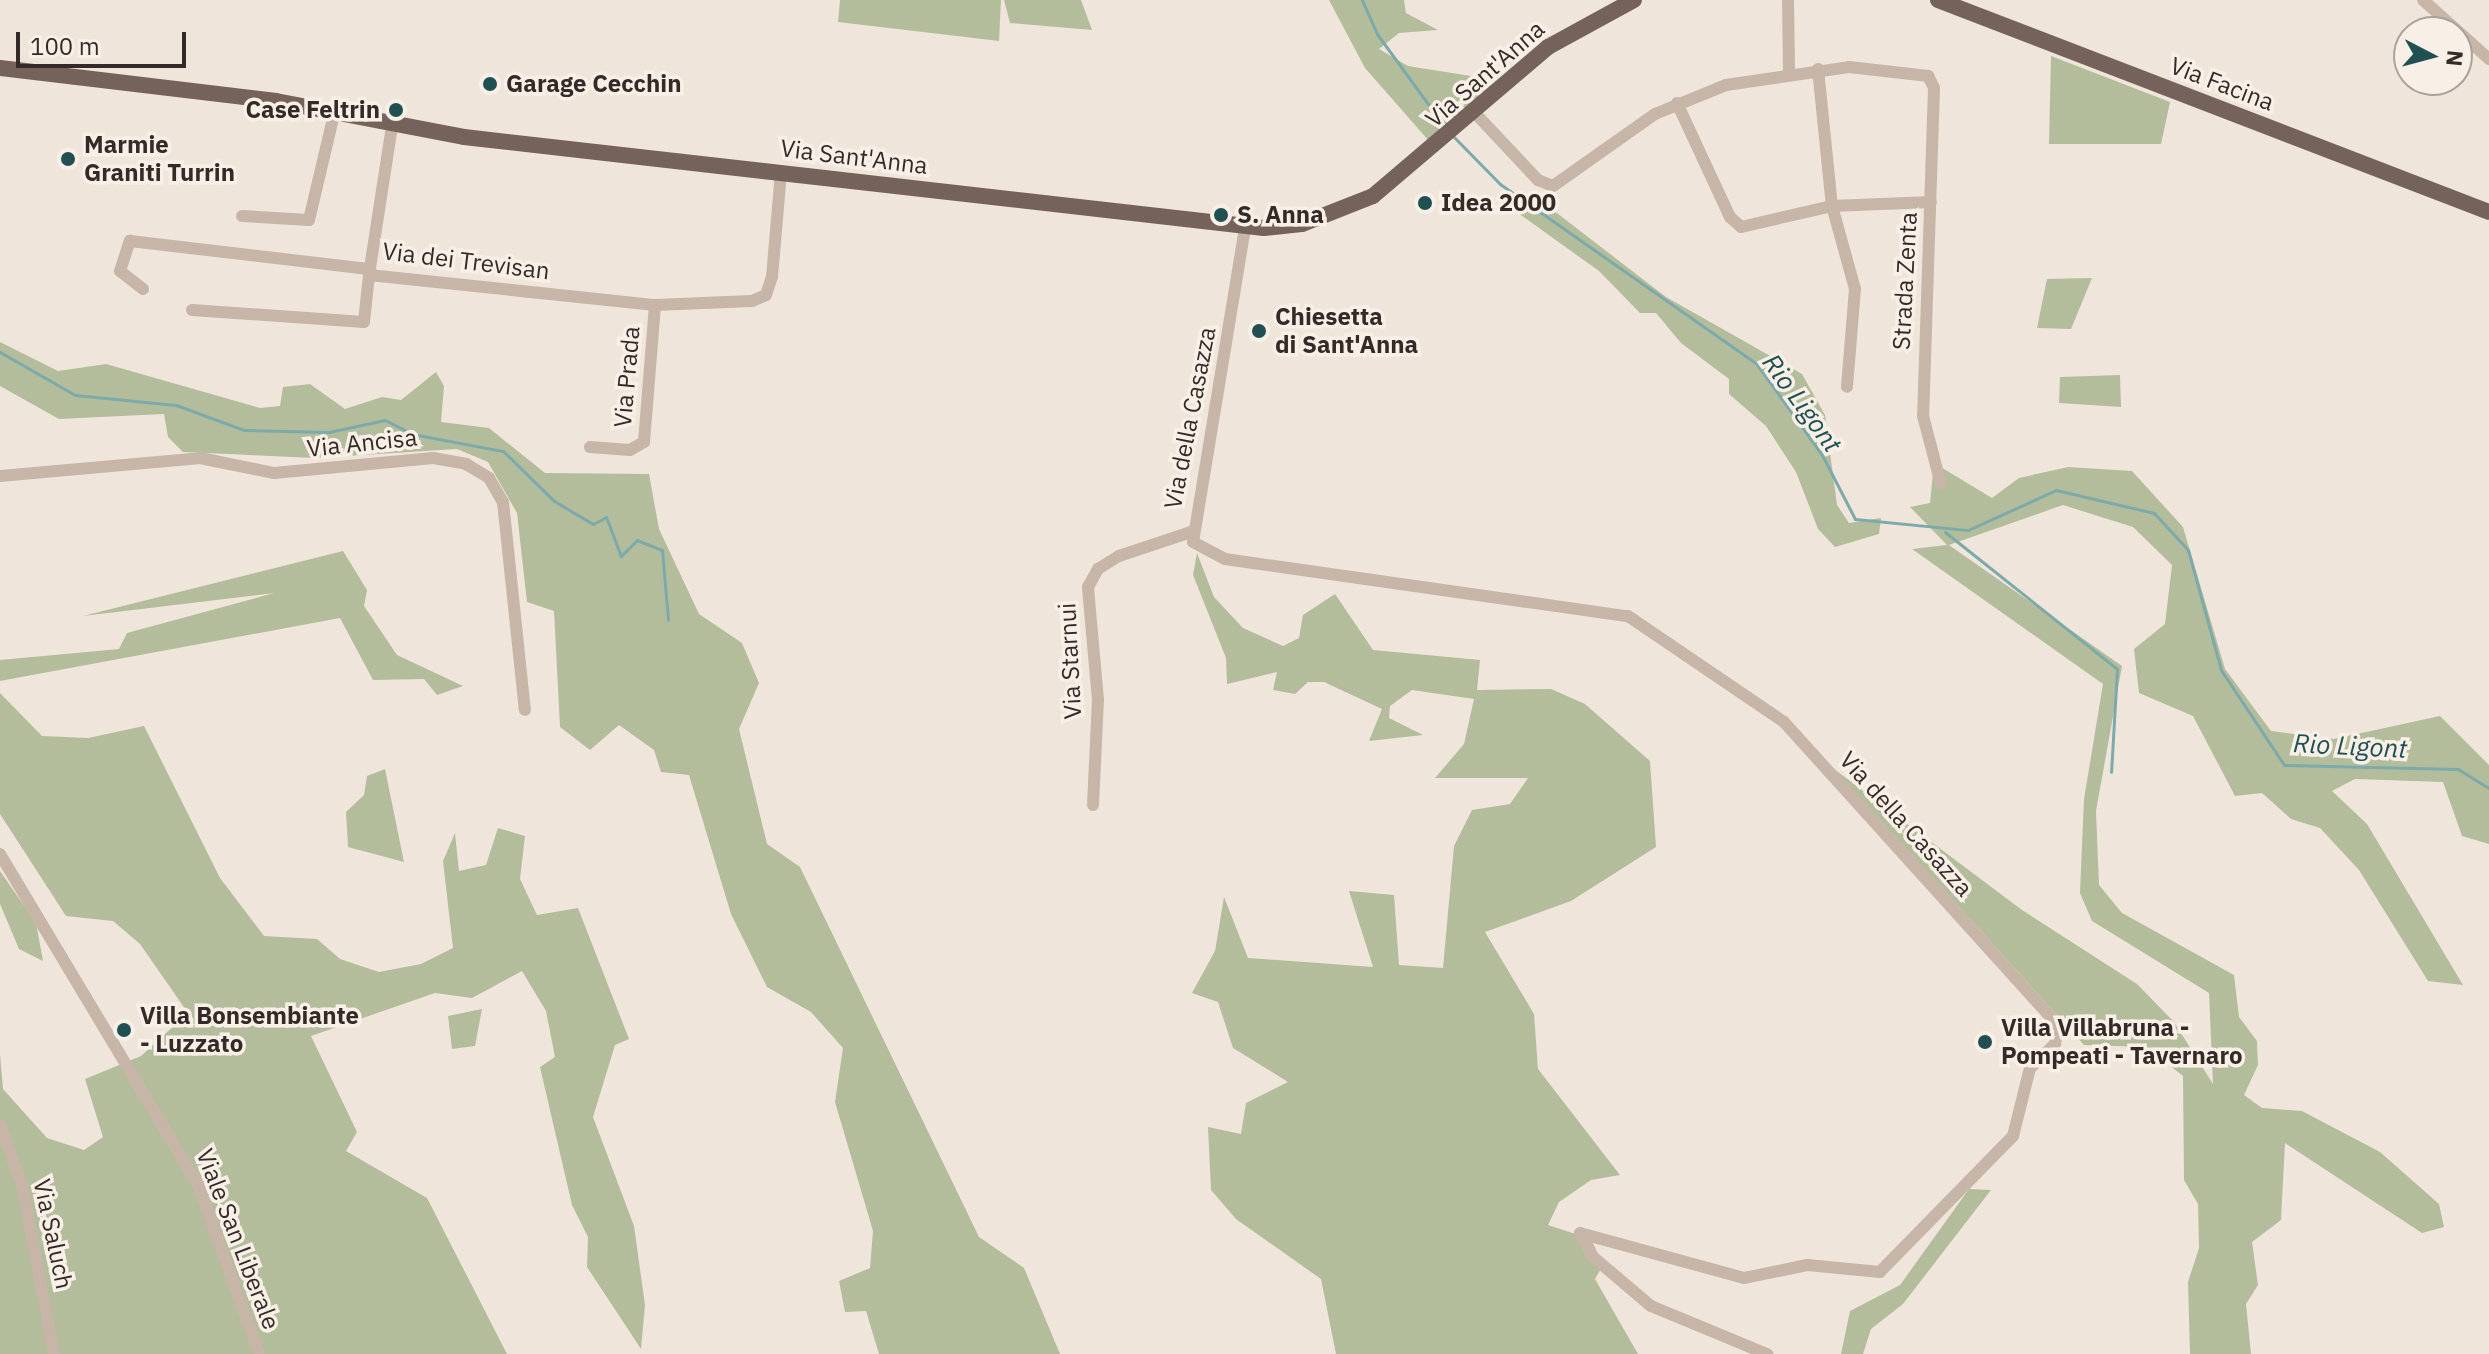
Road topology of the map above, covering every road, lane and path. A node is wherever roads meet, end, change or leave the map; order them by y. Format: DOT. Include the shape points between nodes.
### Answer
graph roads {
  1 [pos="1634,0"];
  2 [pos="2423,0"];
  3 [pos="1790,2"];
  4 [pos="1947,2"];
  5 [pos="2489,59"];
  6 [pos="0,68"];
  7 [pos="1818,69"];
  8 [pos="1789,73"];
  9 [pos="1677,103"];
  10 [pos="1475,113"];
  11 [pos="334,114"];
  12 [pos="392,126"];
  13 [pos="781,172"];
  14 [pos="1931,202"];
  15 [pos="1832,206"];
  16 [pos="2489,212"];
  17 [pos="242,216"];
  18 [pos="1245,228"];
  19 [pos="370,272"];
  20 [pos="143,289"];
  21 [pos="655,305"];
  22 [pos="192,310"];
  23 [pos="1847,387"];
  24 [pos="590,447"];
  25 [pos="0,476"];
  26 [pos="1941,484"];
  27 [pos="1191,532"];
  28 [pos="525,710"];
  29 [pos="1093,805"];
  30 [pos="0,854"];
  31 [pos="0,1125"];
  32 [pos="54,1354"];
  33 [pos="259,1354"];
  34 [pos="1767,1354"];
  1 -- 10 [label="main road, Via Sant'Anna" via="1548,47"];
  2 -- 5 [label="street"];
  3 -- 8 [label="street"];
  4 -- 16 [label="main road, Via Facina"];
  6 -- 11 [label="main road, Via Sant'Anna"];
  7 -- 8 [label="street"];
  7 -- 14 [label="street, Strada Zenta" via="1877,67 1932,78"];
  7 -- 15 [label="street"];
  8 -- 9 [label="street"];
  9 -- 10 [label="street" via="1568,176 1542,183"];
  9 -- 15 [label="street" via="1737,225"];
  10 -- 18 [label="main road, Via Sant'Anna" via="1373,196 1302,224"];
  11 -- 12 [label="main road, Via Sant'Anna"];
  11 -- 17 [label="street" via="309,220"];
  12 -- 13 [label="main road, Via Sant'Anna"];
  12 -- 19 [label="street, Via dei Trevisan"];
  13 -- 18 [label="main road, Via Sant'Anna"];
  13 -- 21 [label="street, Via Prada" via="766,295"];
  14 -- 15 [label="street"];
  14 -- 26 [label="street, Strada Zenta" via="1923,416"];
  15 -- 23 [label="street" via="1855,289 1854,371"];
  18 -- 27 [label="street, Via della Casazza"];
  19 -- 20 [label="street" via="130,241 120,271"];
  19 -- 21 [label="street, Via dei Trevisan"];
  19 -- 22 [label="street" via="364,322"];
  21 -- 24 [label="street, Via Prada" via="644,442 630,450"];
  25 -- 28 [label="street, Via Ancisa" via="200,458 274,473 433,458 466,464 489,478 506,515"];
  27 -- 29 [label="street, Via Starnui" via="1119,556 1088,587 1098,700"];
  27 -- 34 [label="street, Via della Casazza" via="1193,542 1225,559 1628,616 1784,722 2058,1025 2055,1044 2030,1068 2013,1136 1880,1272 1807,1265 1744,1278 1580,1233 1592,1256 1651,1306"];
  30 -- 33 [label="street, Viale San Liberale" via="199,1187"];
  31 -- 32 [label="street, Via Saluch" via="22,1185"];
}
